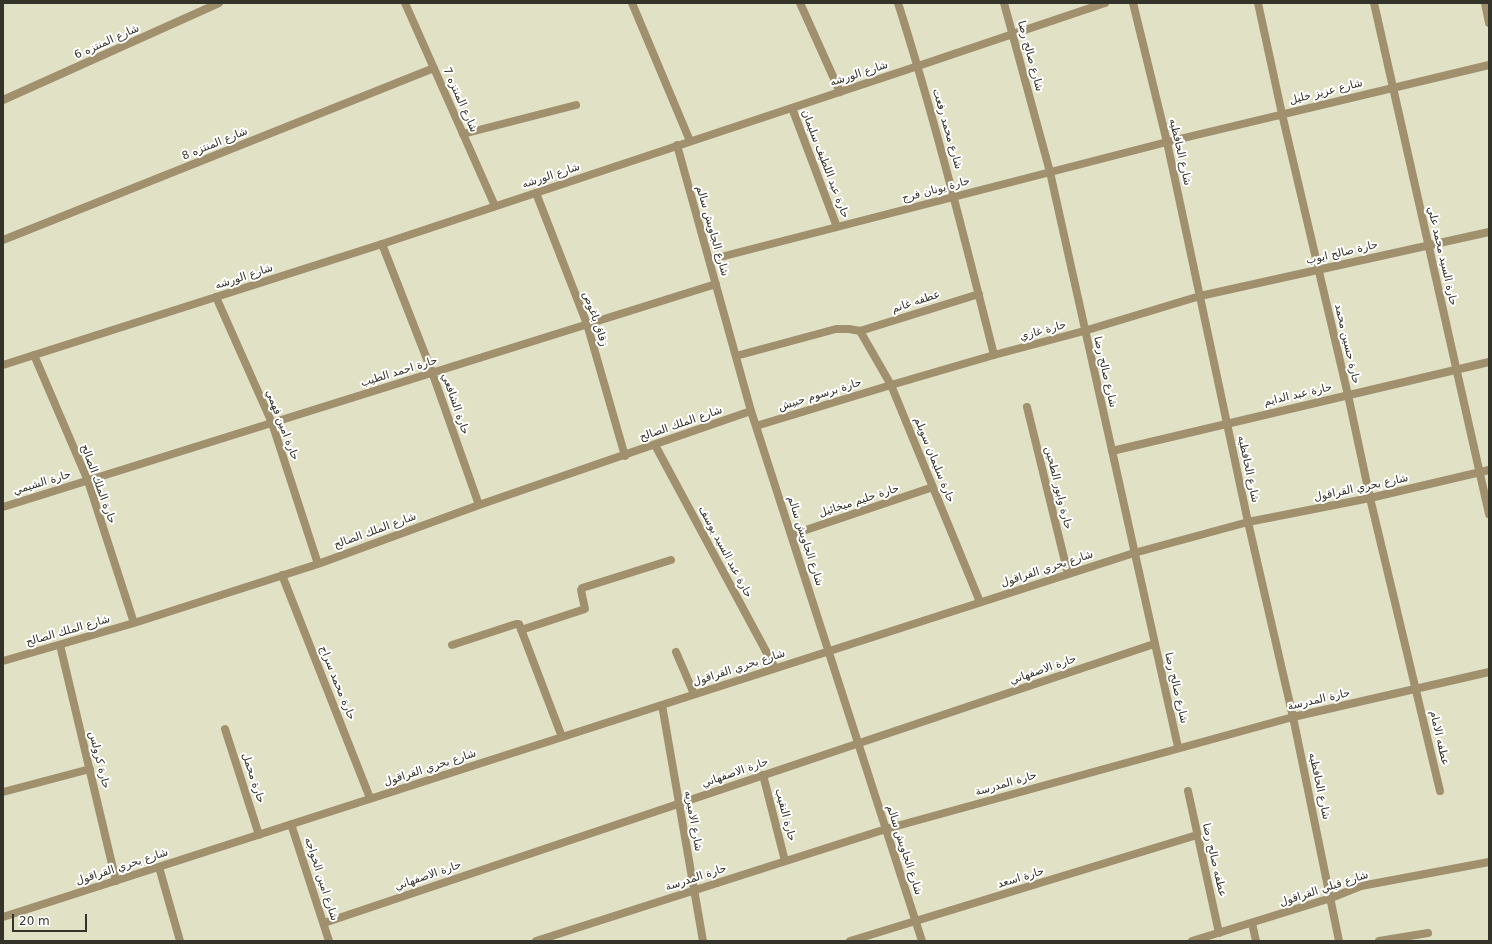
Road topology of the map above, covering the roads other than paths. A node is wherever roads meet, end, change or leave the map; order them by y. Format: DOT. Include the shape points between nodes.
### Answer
graph roads {
  1 [pos="219,3"];
  2 [pos="406,3"];
  3 [pos="632,3"];
  4 [pos="800,3"];
  5 [pos="898,3"];
  6 [pos="1004,3"];
  7 [pos="1105,3"];
  8 [pos="1132,3"];
  9 [pos="1258,3"];
  10 [pos="1374,3"];
  11 [pos="1485,3"];
  12 [pos="1489,23"];
  13 [pos="1013,35"];
  14 [pos="1489,64"];
  15 [pos="918,66"];
  16 [pos="434,68"];
  17 [pos="1394,87"];
  18 [pos="840,92"];
  19 [pos="3,100"];
  20 [pos="576,105"];
  21 [pos="792,108"];
  22 [pos="1282,114"];
  23 [pos="463,134"];
  24 [pos="690,141"];
  25 [pos="1167,142"];
  26 [pos="677,146"];
  27 [pos="1050,172"];
  28 [pos="536,193"];
  29 [pos="954,197"];
  30 [pos="495,206"];
  31 [pos="837,227"];
  32 [pos="1489,232"];
  33 [pos="3,240"];
  34 [pos="382,244"];
  35 [pos="1429,245"];
  36 [pos="709,260"];
  37 [pos="1318,270"];
  38 [pos="716,284"];
  39 [pos="979,294"];
  40 [pos="1200,296"];
  41 [pos="216,297"];
  42 [pos="587,324"];
  43 [pos="860,331"];
  44 [pos="1084,331"];
  45 [pos="994,355"];
  46 [pos="34,356"];
  47 [pos="736,356"];
  48 [pos="1489,362"];
  49 [pos="3,365"];
  50 [pos="1457,369"];
  51 [pos="432,372"];
  52 [pos="891,385"];
  53 [pos="1348,395"];
  54 [pos="1027,407"];
  55 [pos="751,412"];
  56 [pos="272,423"];
  57 [pos="1227,423"];
  58 [pos="756,426"];
  59 [pos="654,445"];
  60 [pos="1112,451"];
  61 [pos="625,456"];
  62 [pos="1489,470"];
  63 [pos="1480,472"];
  64 [pos="88,481"];
  65 [pos="933,487"];
  66 [pos="1370,498"];
  67 [pos="479,505"];
  68 [pos="3,507"];
  69 [pos="1489,514"];
  70 [pos="1248,522"];
  71 [pos="791,535"];
  72 [pos="1134,553"];
  73 [pos="671,560"];
  74 [pos="318,564"];
  75 [pos="1068,574"];
  76 [pos="282,575"];
  77 [pos="980,602"];
  78 [pos="134,623"];
  79 [pos="521,630"];
  80 [pos="1154,644"];
  81 [pos="60,645"];
  82 [pos="452,645"];
  83 [pos="828,651"];
  84 [pos="676,652"];
  85 [pos="3,661"];
  86 [pos="775,668"];
  87 [pos="1489,672"];
  88 [pos="1417,689"];
  89 [pos="694,694"];
  90 [pos="662,704"];
  91 [pos="1293,717"];
  92 [pos="225,728"];
  93 [pos="562,737"];
  94 [pos="858,744"];
  95 [pos="1178,748"];
  96 [pos="90,769"];
  97 [pos="763,775"];
  98 [pos="1188,791"];
  99 [pos="1440,791"];
  100 [pos="3,792"];
  101 [pos="370,798"];
  102 [pos="679,804"];
  103 [pos="291,824"];
  104 [pos="886,829"];
  105 [pos="259,835"];
  106 [pos="1198,835"];
  107 [pos="785,861"];
  108 [pos="1489,862"];
  109 [pos="159,867"];
  110 [pos="116,881"];
  111 [pos="694,890"];
  112 [pos="1331,898"];
  113 [pos="3,917"];
  114 [pos="916,922"];
  115 [pos="324,923"];
  116 [pos="1252,923"];
  117 [pos="1219,933"];
  118 [pos="1428,933"];
  119 [pos="180,941"];
  120 [pos="330,941"];
  121 [pos="536,941"];
  122 [pos="703,941"];
  123 [pos="850,941"];
  124 [pos="922,941"];
  125 [pos="1192,941"];
  126 [pos="1256,941"];
  127 [pos="1339,941"];
  128 [pos="1379,941"];
  1 -- 19 [label="street, شارع المنتزه 6"];
  2 -- 16 [label="street, شارع المنتزه 7"];
  3 -- 24 [label="street"];
  4 -- 18 [label="street"];
  5 -- 15 [label="street, شارع محمد رفعت"];
  6 -- 13 [label="street, شارع صالح رضا"];
  7 -- 13 [label="street, شارع الورشه"];
  8 -- 25 [label="street, شارع الحافظيه"];
  9 -- 22 [label="street, حارة حسين محمد"];
  10 -- 17 [label="street, حارة السيد محمد علي"];
  11 -- 12 [label="street"];
  13 -- 15 [label="street, شارع الورشه"];
  13 -- 27 [label="street, شارع صالح رضا"];
  14 -- 17 [label="street, شارع عزيز خليل"];
  15 -- 18 [label="street, شارع الورشه"];
  15 -- 29 [label="street, شارع محمد رفعت"];
  16 -- 23 [label="street, شارع المنتزه 7"];
  16 -- 33 [label="street, شارع المنتزه 8"];
  17 -- 22 [label="street, شارع عزيز خليل"];
  17 -- 35 [label="street, حارة السيد محمد علي"];
  18 -- 21 [label="street, شارع الورشه"];
  20 -- 23 [label="street"];
  21 -- 24 [label="street, شارع الورشه"];
  21 -- 31 [label="street, حارة عبد اللطيف سليمان"];
  22 -- 25 [label="street, شارع عزيز خليل"];
  22 -- 37 [label="street, حارة حسين محمد"];
  23 -- 30 [label="street, شارع المنتزه 7"];
  24 -- 26 [label="street, شارع الورشه"];
  25 -- 27 [label="street, حارة يونان فرج"];
  25 -- 40 [label="street, شارع الحافظيه"];
  26 -- 28 [label="street, شارع الورشه"];
  26 -- 36 [label="street, شارع الجاويش سالم"];
  27 -- 29 [label="street, حارة يونان فرج"];
  27 -- 44 [label="street, شارع صالح رضا"];
  28 -- 30 [label="street, شارع الورشه"];
  28 -- 42 [label="street, زقاق باغوص"];
  29 -- 31 [label="street, حارة يونان فرج"];
  29 -- 39 [label="street, شارع محمد رفعت"];
  30 -- 34 [label="street, شارع الورشه"];
  31 -- 36 [label="street, حارة يونان فرج"];
  32 -- 35 [label="street, حارة صالح ايوب"];
  34 -- 41 [label="street, شارع الورشه"];
  34 -- 51 [label="street, حارة الشافعي"];
  35 -- 37 [label="street, حارة صالح ايوب"];
  35 -- 50 [label="street, حارة السيد محمد علي"];
  36 -- 38 [label="street, شارع الجاويش سالم"];
  37 -- 40 [label="street, حارة صالح ايوب"];
  37 -- 53 [label="street, حارة حسين محمد"];
  38 -- 42 [label="street, حارة احمد الطيب"];
  38 -- 47 [label="street, شارع الجاويش سالم"];
  39 -- 43 [label="street, عطفه غانم"];
  39 -- 45 [label="street, شارع محمد رفعت"];
  40 -- 44 [label="street, حارة غازي"];
  40 -- 57 [label="street, شارع الحافظيه"];
  41 -- 46 [label="street, شارع الورشه"];
  41 -- 56 [label="street, حارة امين فهمي"];
  42 -- 51 [label="street, حارة احمد الطيب"];
  42 -- 61 [label="street, زقاق باغوص"];
  43 -- 47 [label="street" via="836,329"];
  43 -- 52 [label="street, حارة سليمان سويلم"];
  44 -- 45 [label="street, حارة غازي"];
  44 -- 60 [label="street, شارع صالح رضا"];
  45 -- 52 [label="street, حارة غازي"];
  46 -- 49 [label="street, شارع الورشه"];
  46 -- 64 [label="street, حارة الملك الصالح"];
  47 -- 55 [label="street, شارع الجاويش سالم"];
  48 -- 50 [label="street, حارة عبد الدايم"];
  50 -- 53 [label="street, حارة عبد الدايم"];
  50 -- 63 [label="street, حارة السيد محمد علي"];
  51 -- 56 [label="street, حارة احمد الطيب"];
  51 -- 67 [label="street, حارة الشافعي"];
  52 -- 58 [label="street, حارة برسوم حبيش"];
  52 -- 65 [label="street, حارة سليمان سويلم"];
  53 -- 57 [label="street, حارة عبد الدايم"];
  53 -- 66 [label="street, حارة حسين محمد"];
  54 -- 75 [label="street, حارة وابور الطحين"];
  55 -- 58 [label="street, شارع الجاويش سالم"];
  55 -- 59 [label="street, شارع الملك الصالح"];
  56 -- 64 [label="street, حارة احمد الطيب"];
  56 -- 74 [label="street, حارة امين فهمي"];
  57 -- 60 [label="street, حارة عبد الدايم"];
  57 -- 70 [label="street, شارع الحافظيه"];
  58 -- 71 [label="street, شارع الجاويش سالم"];
  59 -- 61 [label="street, شارع الملك الصالح"];
  59 -- 86 [label="street, حارة عبد السيد يوسف"];
  60 -- 72 [label="street, شارع صالح رضا"];
  61 -- 67 [label="street, شارع الملك الصالح"];
  62 -- 63 [label="street, شارع بحري القراقول"];
  63 -- 66 [label="street, شارع بحري القراقول"];
  63 -- 69 [label="street, حارة السيد محمد علي"];
  64 -- 68 [label="street, حارة الشيمي"];
  64 -- 78 [label="street, حارة الملك الصالح"];
  65 -- 71 [label="street, حارة حليم ميخائيل"];
  65 -- 77 [label="street, حارة سليمان سويلم"];
  66 -- 70 [label="street, شارع بحري القراقول"];
  66 -- 88 [label="street, حارة حسين محمد"];
  67 -- 74 [label="street, شارع الملك الصالح"];
  70 -- 72 [label="street, شارع بحري القراقول"];
  70 -- 91 [label="street, شارع الحافظيه"];
  71 -- 83 [label="street, شارع الجاويش سالم"];
  72 -- 75 [label="street, شارع بحري القراقول"];
  72 -- 80 [label="street, شارع صالح رضا"];
  73 -- 79 [label="street" via="582,588 585,609"];
  74 -- 76 [label="street, شارع الملك الصالح"];
  75 -- 77 [label="street, شارع بحري القراقول"];
  76 -- 78 [label="street, شارع الملك الصالح"];
  76 -- 101 [label="street, حارة محمد سراج"];
  77 -- 83 [label="street, شارع بحري القراقول"];
  78 -- 81 [label="street, شارع الملك الصالح"];
  79 -- 82 [label="street" via="519,624 516,624"];
  79 -- 93 [label="street"];
  80 -- 94 [label="street, حارة الاصفهاني"];
  80 -- 95 [label="street, شارع صالح رضا"];
  81 -- 85 [label="street, شارع الملك الصالح"];
  81 -- 96 [label="street, حارة كرولس"];
  83 -- 86 [label="street, شارع بحري القراقول"];
  83 -- 94 [label="street, شارع الجاويش سالم"];
  84 -- 89 [label="street"];
  86 -- 89 [label="street, شارع بحري القراقول"];
  87 -- 88 [label="street, حارة المدرسة"];
  88 -- 91 [label="street, حارة المدرسة"];
  88 -- 99 [label="street, عطفه الامام"];
  89 -- 90 [label="street, شارع بحري القراقول"];
  90 -- 93 [label="street, شارع بحري القراقول"];
  90 -- 102 [label="street, شارع الاميريه"];
  91 -- 95 [label="street, حارة المدرسة"];
  91 -- 112 [label="street, شارع الحافظيه"];
  92 -- 105 [label="street, حارة محمل"];
  93 -- 101 [label="street, شارع بحري القراقول"];
  94 -- 97 [label="street, حارة الاصفهاني"];
  94 -- 104 [label="street, شارع الجاويش سالم"];
  95 -- 104 [label="street, حارة المدرسة"];
  96 -- 100 [label="street"];
  96 -- 110 [label="street, حارة كرولس"];
  97 -- 102 [label="street, حارة الاصفهاني"];
  97 -- 107 [label="street, حارة النقيب"];
  98 -- 106 [label="street, عطفه صالح رضا"];
  101 -- 103 [label="street, شارع بحري القراقول"];
  102 -- 111 [label="street, شارع الاميريه"];
  102 -- 115 [label="street, حارة الاصفهاني"];
  103 -- 105 [label="street, شارع بحري القراقول"];
  103 -- 115 [label="street, شارع امين الخواجه"];
  104 -- 107 [label="street, حارة المدرسة"];
  104 -- 114 [label="street, شارع الجاويش سالم"];
  105 -- 109 [label="street, شارع بحري القراقول"];
  106 -- 114 [label="street, حارة اسعد"];
  106 -- 117 [label="street, عطفه صالح رضا"];
  107 -- 111 [label="street, حارة المدرسة"];
  108 -- 112 [label="street, شارع قبلي القراقول" via="1361,886"];
  109 -- 110 [label="street, شارع بحري القراقول"];
  109 -- 119 [label="street"];
  110 -- 113 [label="street, شارع بحري القراقول"];
  111 -- 121 [label="street, حارة المدرسة"];
  111 -- 122 [label="street, شارع الاميريه"];
  112 -- 116 [label="street, شارع قبلي القراقول"];
  112 -- 127 [label="street, شارع الحافظيه"];
  114 -- 123 [label="street, حارة اسعد"];
  114 -- 124 [label="street, شارع الجاويش سالم"];
  115 -- 120 [label="street, شارع امين الخواجه"];
  116 -- 117 [label="street, شارع قبلي القراقول"];
  116 -- 126 [label="street"];
  117 -- 125 [label="street, شارع قبلي القراقول"];
  118 -- 128 [label="street"];
}
